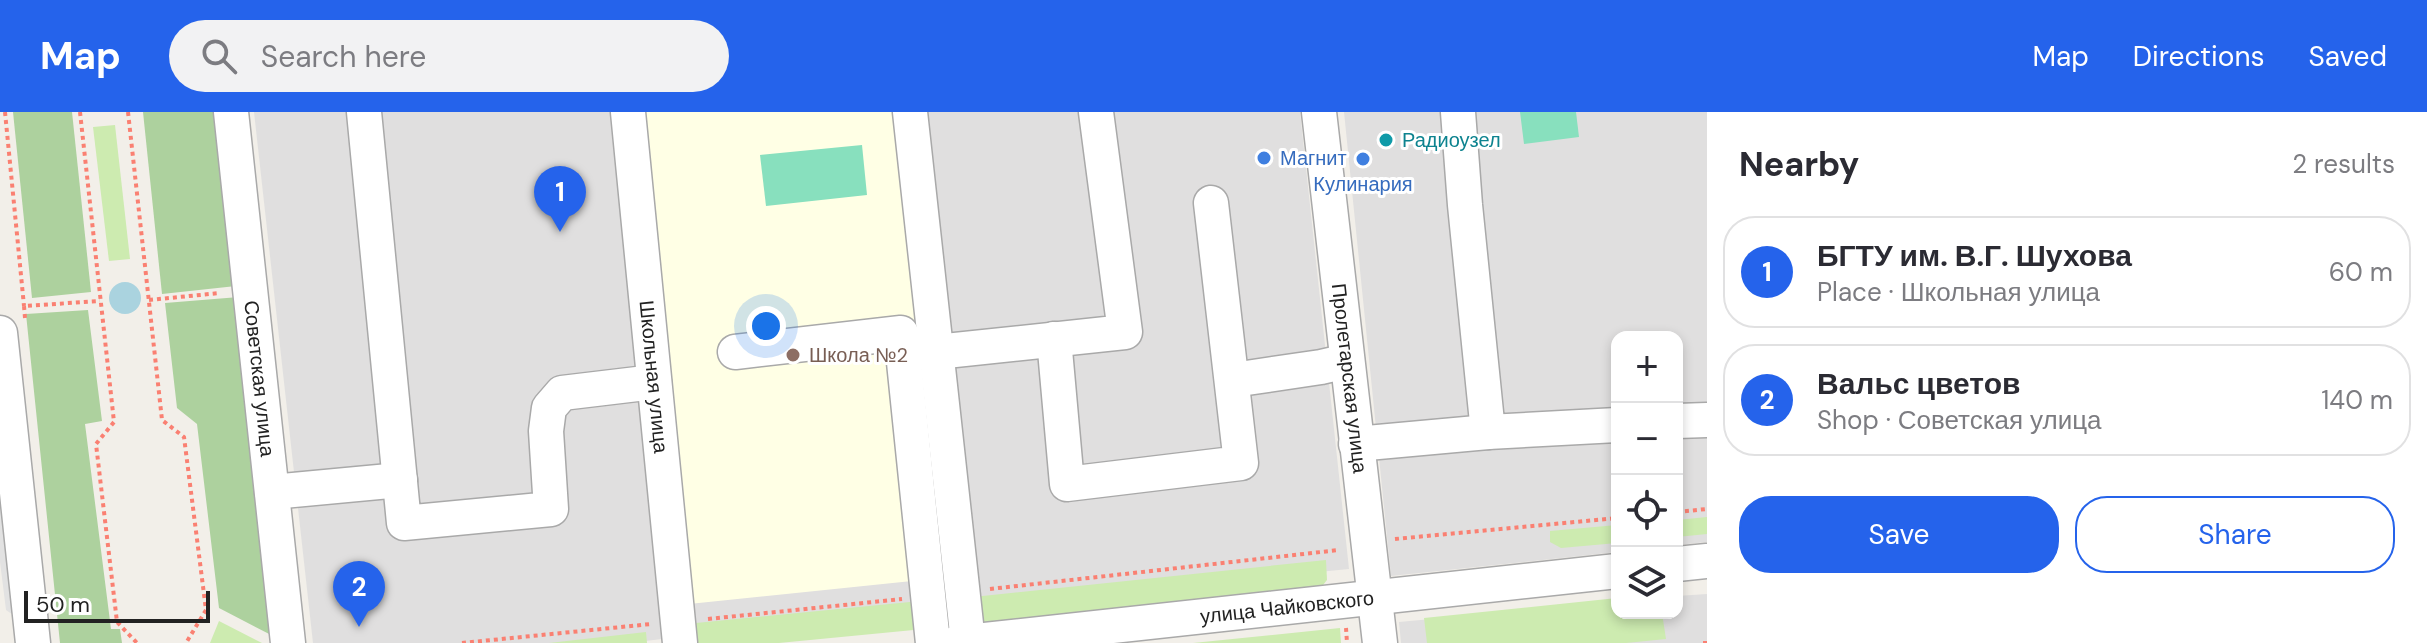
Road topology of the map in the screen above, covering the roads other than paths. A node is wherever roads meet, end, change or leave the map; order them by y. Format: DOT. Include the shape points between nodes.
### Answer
graph roads {
  1 [pos="231,112"];
  2 [pos="364,112"];
  3 [pos="628,112"];
  4 [pos="910,112"];
  5 [pos="1096,112"];
  6 [pos="1319,112"];
  7 [pos="1458,112"];
  8 [pos="1211,203"];
  9 [pos="13,327"];
  10 [pos="1054,339"];
  11 [pos="735,352"];
  12 [pos="936,352"];
  13 [pos="1347,361"];
  14 [pos="1233,380"];
  15 [pos="654,382"];
  16 [pos="1707,420"];
  17 [pos="1683,421"];
  18 [pos="1611,425"];
  19 [pos="1488,432"];
  20 [pos="1356,444"];
  21 [pos="400,480"];
  22 [pos="272,492"];
  23 [pos="1707,561"];
  24 [pos="1683,563"];
  25 [pos="1611,572"];
  26 [pos="1373,598"];
  27 [pos="1161,632"];
  28 [pos="962,642"];
  29 [pos="33,643"];
  30 [pos="288,643"];
  31 [pos="680,643"];
  32 [pos="933,643"];
  33 [pos="1380,643"];
  1 -- 22 [label="street, Советская улица"];
  2 -- 21 [label="street"];
  3 -- 15 [label="street, Школьная улица"];
  4 -- 12 [label="street"];
  5 -- 10 [label="street" via="1125,332"];
  6 -- 13 [label="street, Пролетарская улица"];
  7 -- 19 [label="street"];
  8 -- 14 [label="street"];
  9 -- 29 [label="street"];
  10 -- 12 [label="street"];
  10 -- 14 [label="street" via="1067,484 1241,463"];
  11 -- 32 [label="street" via="901,333"];
  12 -- 28 [label="street"];
  13 -- 14 [label="street"];
  13 -- 20 [label="street, Пролетарская улица"];
  15 -- 21 [label="street" via="562,393 549,408 551,509 404,523"];
  15 -- 31 [label="street, Школьная улица"];
  16 -- 17 [label="street"];
  18 -- 19 [label="street"];
  19 -- 20 [label="street"];
  20 -- 26 [label="street, Пролетарская улица"];
  21 -- 22 [label="street"];
  22 -- 30 [label="street, Советская улица"];
  23 -- 24 [label="street"];
  25 -- 26 [label="street, улица Чайковского"];
  26 -- 27 [label="street, улица Чайковского"];
  26 -- 33 [label="street, Пролетарская улица"];
  27 -- 28 [label="street, улица Чайковского"];
}
